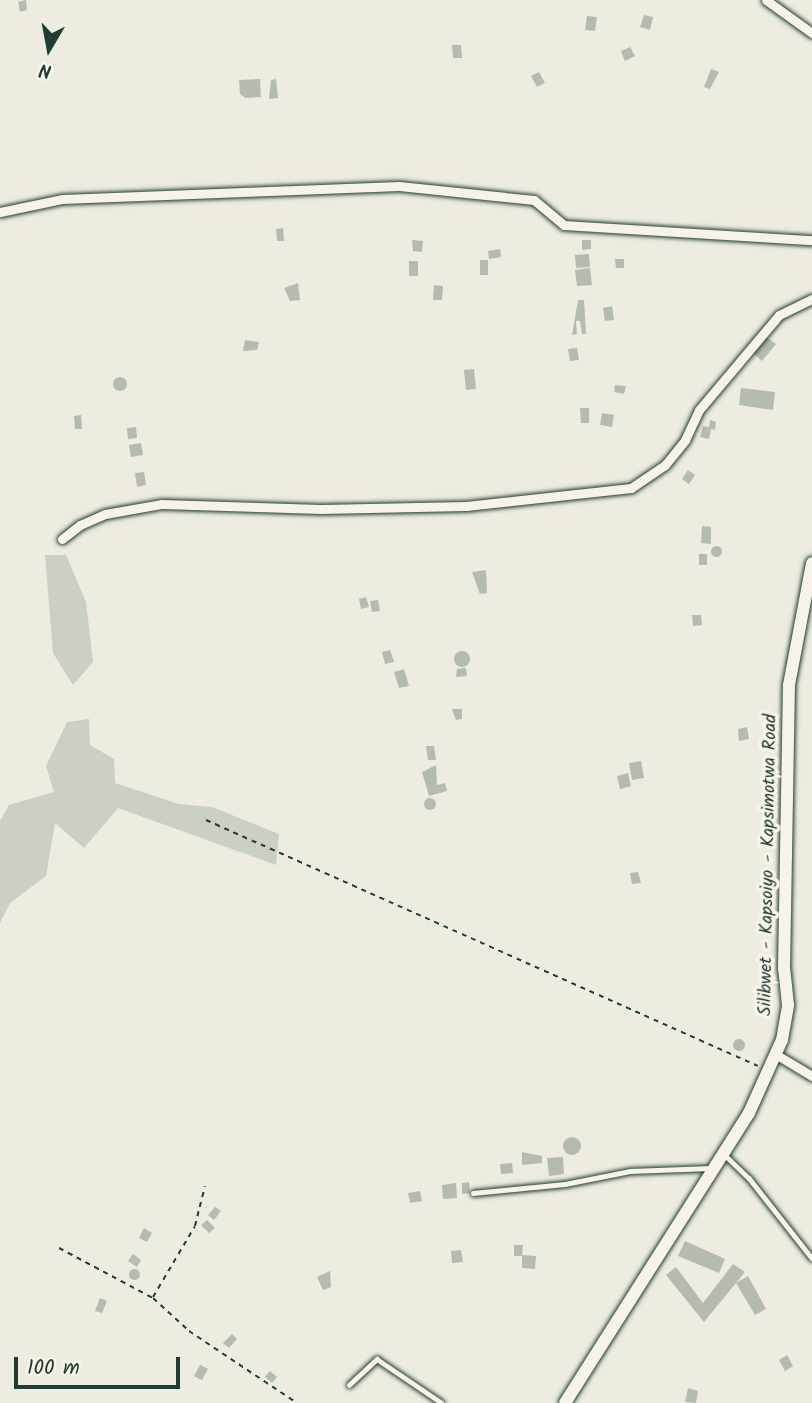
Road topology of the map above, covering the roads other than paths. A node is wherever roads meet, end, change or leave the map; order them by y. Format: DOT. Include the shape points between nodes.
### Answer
graph roads {
  1 [pos="766,0"];
  2 [pos="812,33"];
  3 [pos="0,212"];
  4 [pos="812,240"];
  5 [pos="812,299"];
  6 [pos="62,539"];
  7 [pos="812,563"];
  8 [pos="777,1055"];
  9 [pos="812,1076"];
  10 [pos="723,1154"];
  11 [pos="714,1168"];
  12 [pos="473,1193"];
  13 [pos="812,1258"];
  14 [pos="349,1385"];
  15 [pos="442,1403"];
  16 [pos="565,1403"];
  1 -- 2 [label="street"];
  3 -- 4 [label="street" via="62,199 399,186 534,200 564,225"];
  5 -- 6 [label="street" via="779,315 699,410 685,440 665,465 631,488 466,506 321,509 162,504 105,514"];
  7 -- 8 [label="street, Silibwet - Kapsoiyo - Kapsimotwa Road" via="789,685 784,969 788,1004"];
  8 -- 9 [label="street"];
  8 -- 10 [label="street, Silibwet - Kapsoiyo - Kapsimotwa Road"];
  10 -- 11 [label="street, Silibwet - Kapsoiyo - Kapsimotwa Road"];
  10 -- 13 [label="lane" via="749,1178"];
  11 -- 12 [label="lane" via="630,1171 565,1184"];
  11 -- 16 [label="street, Silibwet - Kapsoiyo - Kapsimotwa Road"];
  14 -- 15 [label="lane" via="377,1359"];
}
